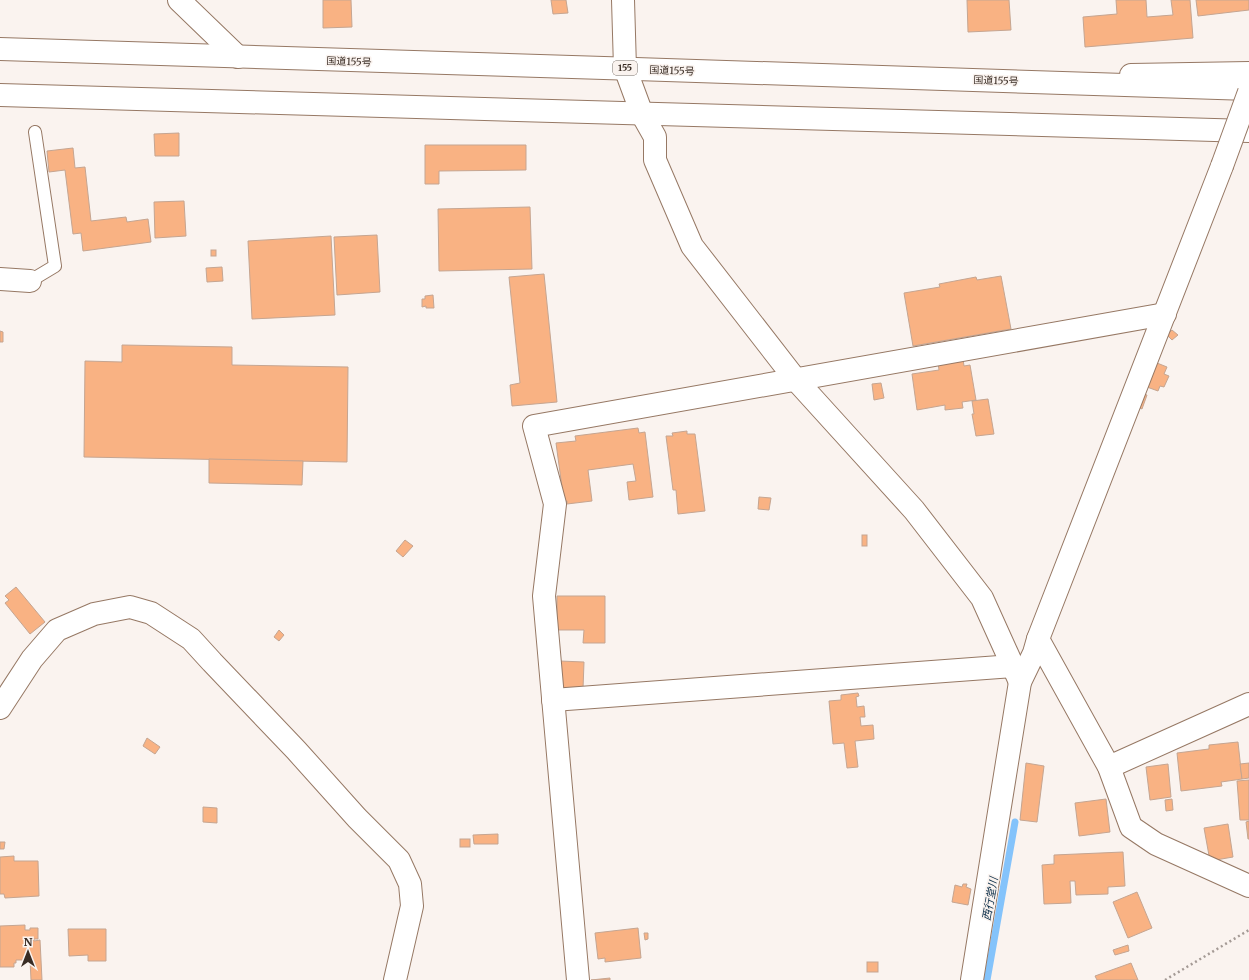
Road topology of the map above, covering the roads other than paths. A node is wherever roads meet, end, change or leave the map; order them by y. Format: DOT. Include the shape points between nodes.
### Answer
graph roads {
  1 [pos="179,0"];
  2 [pos="622,0"];
  3 [pos="0,49"];
  4 [pos="238,57"];
  5 [pos="625,68"];
  6 [pos="1249,73"];
  7 [pos="968,79"];
  8 [pos="1249,88"];
  9 [pos="1249,92"];
  10 [pos="0,95"];
  11 [pos="642,114"];
  12 [pos="1249,131"];
  13 [pos="35,132"];
  14 [pos="0,280"];
  15 [pos="30,281"];
  16 [pos="1165,314"];
  17 [pos="796,380"];
  18 [pos="1038,639"];
  19 [pos="1016,674"];
  20 [pos="553,700"];
  21 [pos="1249,704"];
  22 [pos="0,708"];
  23 [pos="1109,767"];
  24 [pos="1249,886"];
  25 [pos="395,980"];
  26 [pos="578,980"];
  27 [pos="972,980"];
  1 -- 4 [label="main road"];
  2 -- 5 [label="main road"];
  3 -- 4 [label="main road, 国道155号 / 155"];
  4 -- 5 [label="main road, 国道155号 / 155"];
  5 -- 7 [label="main road, 国道155号 / 155"];
  5 -- 11 [label="main road"];
  6 -- 7 [label="main road"];
  7 -- 8 [label="main road, 国道155号 / 155"];
  9 -- 16 [label="main road, bridge"];
  10 -- 11 [label="main road"];
  11 -- 12 [label="main road"];
  11 -- 17 [label="main road" via="655,137 655,160 692,246"];
  13 -- 15 [label="lane" via="55,266"];
  14 -- 15 [label="main road"];
  16 -- 17 [label="main road"];
  16 -- 18 [label="main road"];
  17 -- 19 [label="main road" via="914,510 982,598"];
  17 -- 20 [label="main road" via="534,426 555,504 544,596"];
  18 -- 19 [label="main road" via="1034,653"];
  18 -- 23 [label="main road"];
  19 -- 20 [label="main road"];
  19 -- 27 [label="main road"];
  20 -- 26 [label="main road"];
  21 -- 23 [label="main road"];
  22 -- 25 [label="main road" via="32,659 57,630 94,614 130,607 150,613 191,639 399,860 410,884 412,906"];
  23 -- 24 [label="main road" via="1131,827 1156,844"];
}
